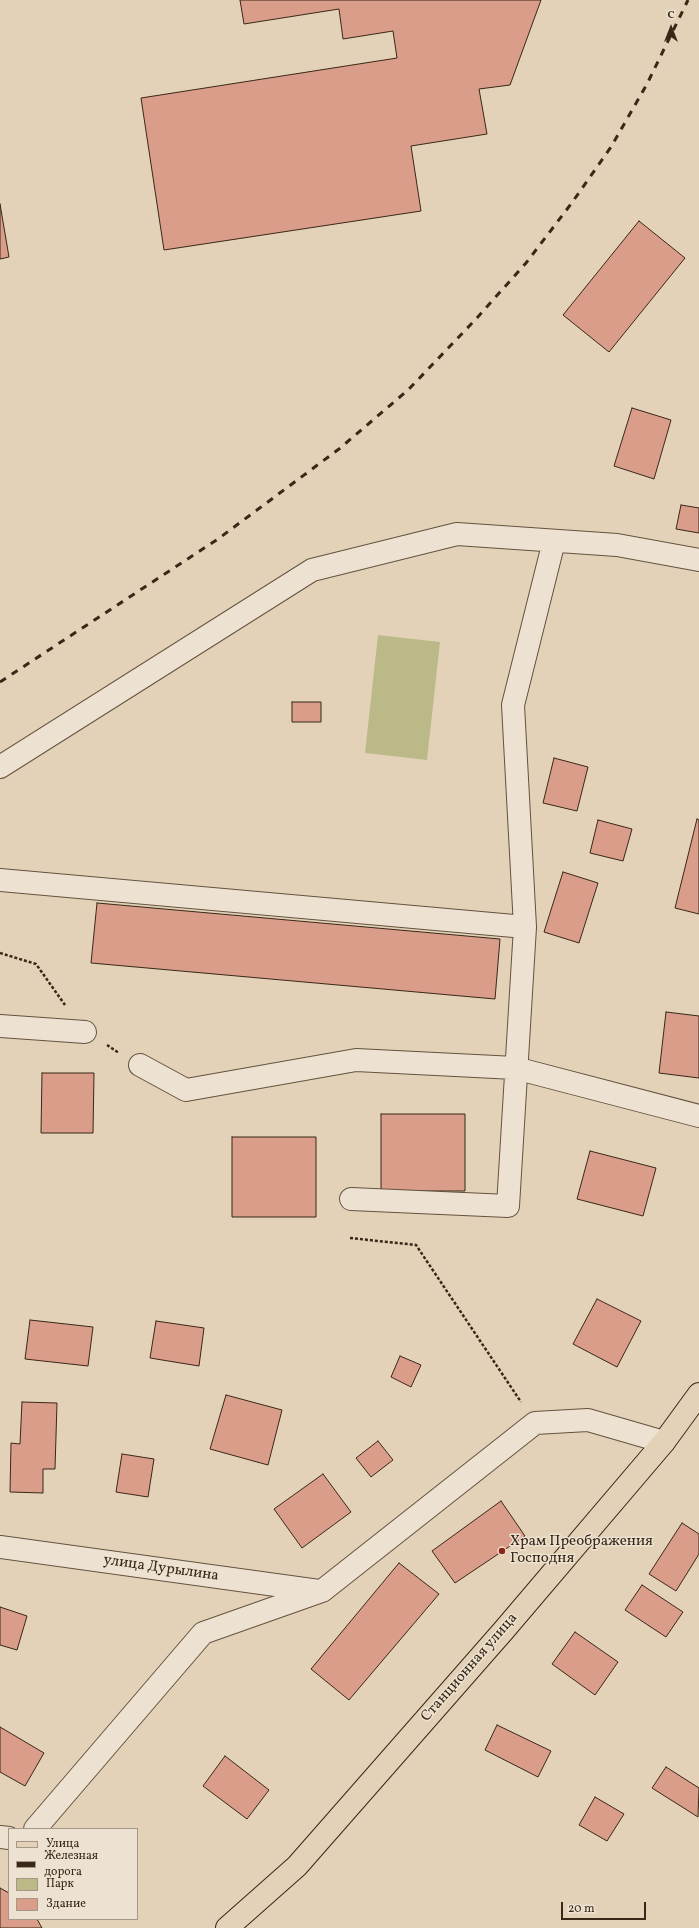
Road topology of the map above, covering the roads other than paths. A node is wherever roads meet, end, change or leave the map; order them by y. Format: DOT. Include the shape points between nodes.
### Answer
graph roads {
  1 [pos="554,541"];
  2 [pos="699,560"];
  3 [pos="0,767"];
  4 [pos="0,880"];
  5 [pos="525,927"];
  6 [pos="0,1026"];
  7 [pos="85,1032"];
  8 [pos="140,1065"];
  9 [pos="515,1068"];
  10 [pos="699,1116"];
  11 [pos="351,1200"];
  12 [pos="699,1394"];
  13 [pos="664,1442"];
  14 [pos="0,1547"];
  15 [pos="322,1591"];
  16 [pos="36,1828"];
  17 [pos="227,1928"];
  1 -- 2 [label="street" via="617,545"];
  1 -- 3 [label="street" via="458,534 312,570"];
  1 -- 5 [label="street" via="513,705"];
  4 -- 5 [label="street"];
  5 -- 9 [label="street"];
  6 -- 7 [label="street"];
  8 -- 9 [label="street" via="186,1090 356,1060"];
  9 -- 10 [label="street"];
  9 -- 11 [label="street" via="508,1206"];
  12 -- 13 [label="main road, Станционная улица"];
  13 -- 15 [label="street" via="588,1420 534,1423"];
  13 -- 17 [label="main road, Станционная улица" via="504,1630 297,1866"];
  14 -- 15 [label="street, улица Дурылина"];
  15 -- 16 [label="street" via="203,1633"];
}
